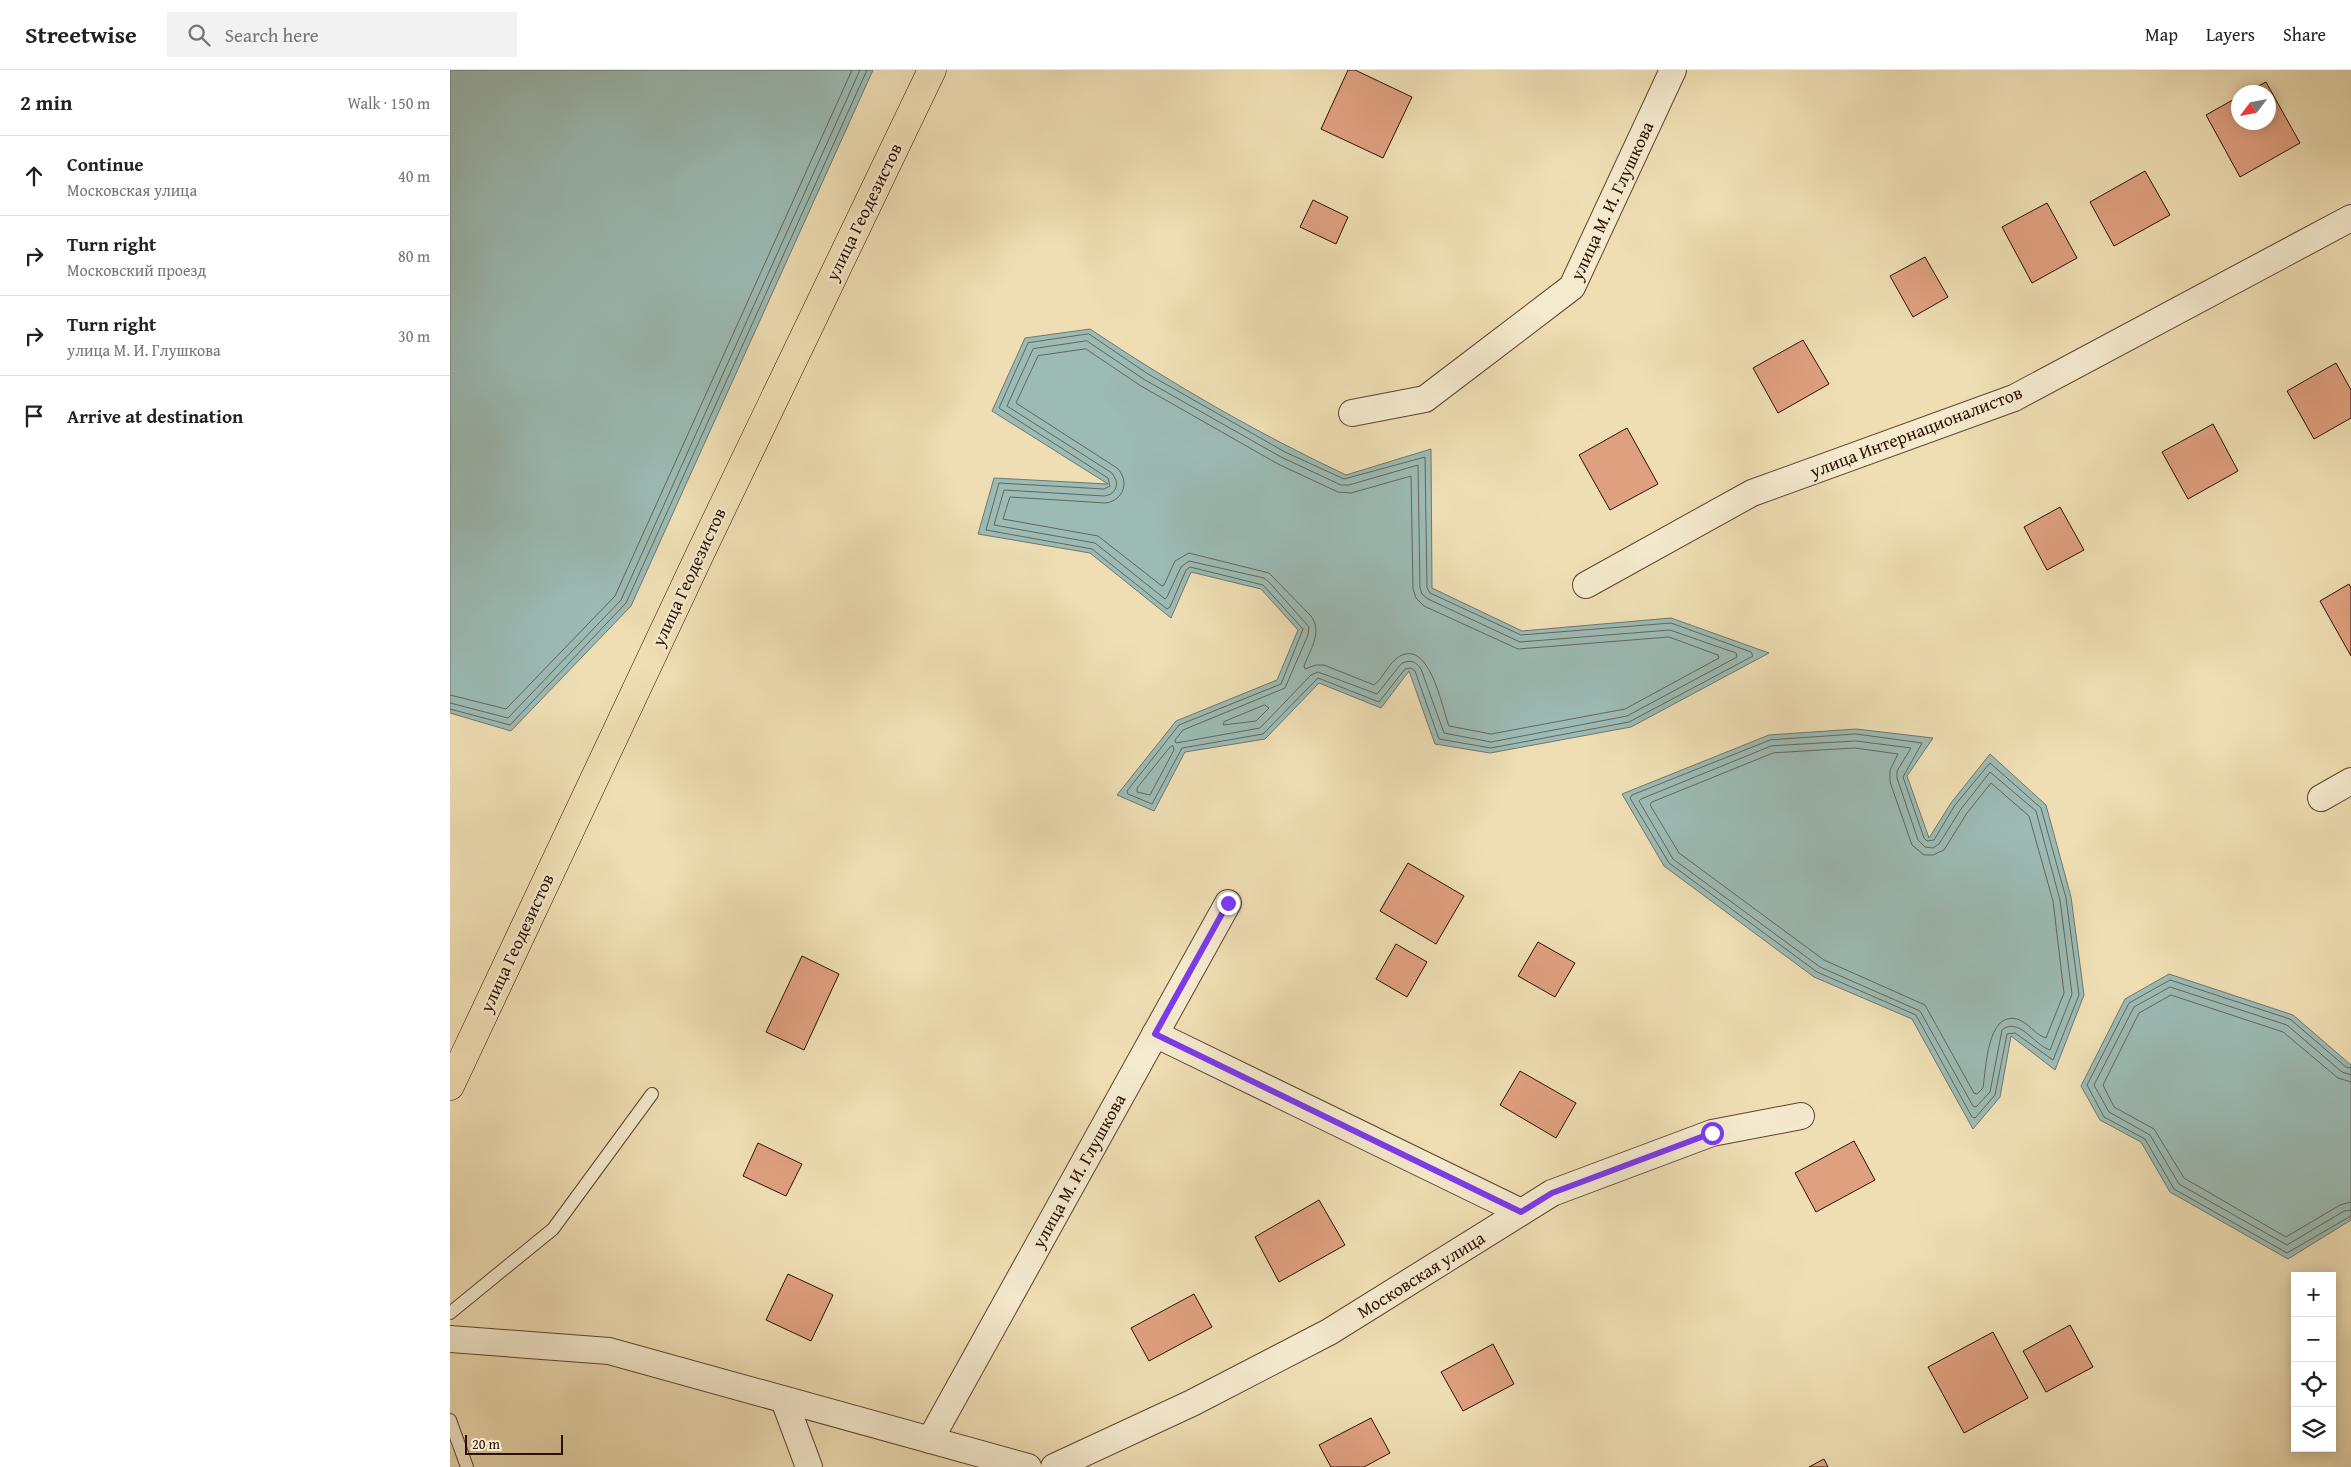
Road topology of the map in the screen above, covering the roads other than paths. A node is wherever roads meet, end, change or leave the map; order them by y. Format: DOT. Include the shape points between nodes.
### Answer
graph roads {
  1 [pos="932,70"];
  2 [pos="1673,70"];
  3 [pos="2351,218"];
  4 [pos="1352,413"];
  5 [pos="1586,585"];
  6 [pos="2351,781"];
  7 [pos="2321,798"];
  8 [pos="1228,903"];
  9 [pos="1155,1034"];
  10 [pos="450,1086"];
  11 [pos="652,1094"];
  12 [pos="1800,1116"];
  13 [pos="1521,1212"];
  14 [pos="450,1313"];
  15 [pos="450,1339"];
  16 [pos="784,1400"];
  17 [pos="450,1420"];
  18 [pos="930,1440"];
  19 [pos="467,1467"];
  20 [pos="808,1467"];
  21 [pos="1028,1467"];
  22 [pos="1054,1467"];
  1 -- 10 [label="main road, улица Геодезистов"];
  2 -- 4 [label="street, улица М. И. Глушкова" via="1572,287 1425,399"];
  3 -- 5 [label="street, улица Интернационалистов" via="2014,398 1752,493"];
  6 -- 7 [label="street"];
  8 -- 9 [label="street, улица М. И. Глушкова"];
  9 -- 13 [label="street"];
  9 -- 18 [label="street, улица М. И. Глушкова"];
  11 -- 14 [label="lane" via="552,1229"];
  12 -- 13 [label="street, Московская улица" via="1712,1133 1552,1193"];
  13 -- 22 [label="street, Московская улица" via="1329,1332 1192,1403"];
  15 -- 16 [label="street" via="609,1351"];
  16 -- 18 [label="street"];
  16 -- 20 [label="street"];
  17 -- 19 [label="lane"];
  18 -- 21 [label="street"];
}
